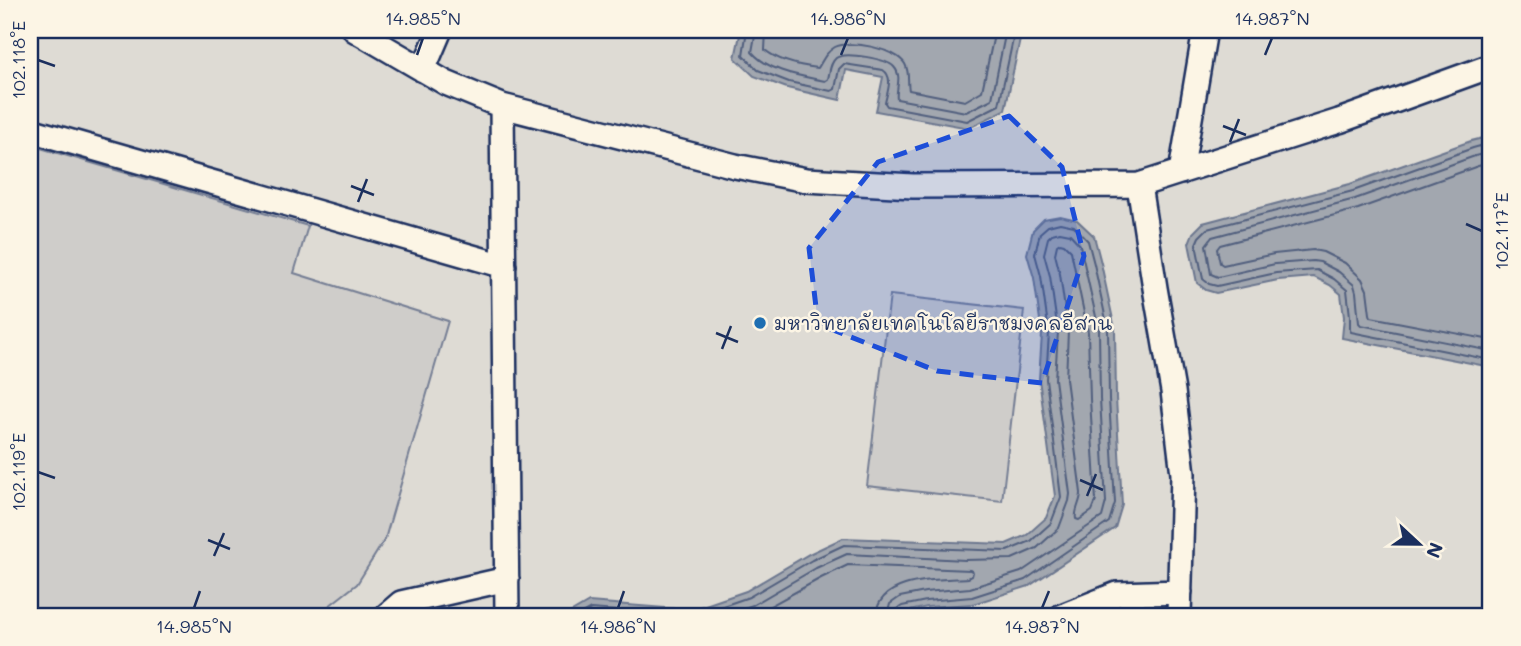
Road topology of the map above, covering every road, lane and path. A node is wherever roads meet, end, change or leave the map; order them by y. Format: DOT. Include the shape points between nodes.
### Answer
graph roads {
  1 [pos="355,30"];
  2 [pos="440,30"];
  3 [pos="1205,30"];
  4 [pos="1491,66"];
  5 [pos="423,70"];
  6 [pos="502,106"];
  7 [pos="30,130"];
  8 [pos="1181,172"];
  9 [pos="1139,185"];
  10 [pos="504,266"];
  11 [pos="506,579"];
  12 [pos="1180,592"];
  13 [pos="386,616"];
  14 [pos="507,616"];
  15 [pos="1062,616"];
  16 [pos="1179,616"];
  1 -- 5 [label="street"];
  2 -- 5 [label="street"];
  3 -- 8 [label="street"];
  4 -- 8 [label="street"];
  5 -- 6 [label="street"];
  6 -- 9 [label="street" via="806,180 913,186"];
  6 -- 10 [label="street"];
  7 -- 10 [label="street"];
  8 -- 9 [label="street"];
  9 -- 12 [label="street" via="1183,474"];
  10 -- 11 [label="street"];
  11 -- 13 [label="street" via="401,603"];
  11 -- 14 [label="street"];
  12 -- 15 [label="street" via="1117,594"];
  12 -- 16 [label="street"];
}
